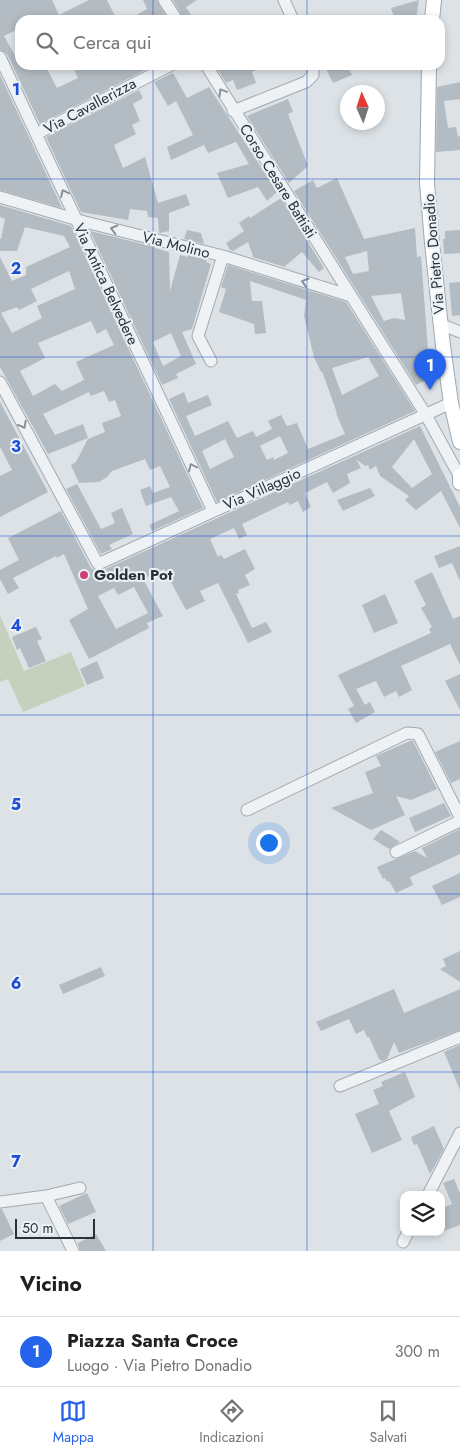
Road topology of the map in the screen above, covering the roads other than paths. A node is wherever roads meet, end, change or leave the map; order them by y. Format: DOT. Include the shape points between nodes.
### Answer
graph roads {
  1 [pos="164,0"];
  2 [pos="284,0"];
  3 [pos="434,0"];
  4 [pos="174,15"];
  5 [pos="291,15"];
  6 [pos="432,15"];
  7 [pos="0,57"];
  8 [pos="161,70"];
  9 [pos="209,70"];
  10 [pos="313,70"];
  11 [pos="429,70"];
  12 [pos="233,111"];
  13 [pos="36,134"];
  14 [pos="0,197"];
  15 [pos="76,219"];
  16 [pos="223,256"];
  17 [pos="351,296"];
  18 [pos="440,324"];
  19 [pos="460,332"];
  20 [pos="211,361"];
  21 [pos="0,382"];
  22 [pos="451,403"];
  23 [pos="426,415"];
  24 [pos="460,442"];
  25 [pos="460,477"];
  26 [pos="460,483"];
  27 [pos="213,512"];
  28 [pos="248,810"];
  29 [pos="460,817"];
  30 [pos="460,821"];
  31 [pos="396,852"];
  32 [pos="460,1037"];
  33 [pos="340,1086"];
  34 [pos="459,1134"];
  35 [pos="80,1188"];
  36 [pos="430,1191"];
  37 [pos="46,1196"];
  38 [pos="0,1202"];
  39 [pos="73,1251"];
  1 -- 4 [label="street"];
  2 -- 5 [label="street"];
  3 -- 6 [label="main road"];
  7 -- 13 [label="street, Via Antica Belvedere"];
  8 -- 13 [label="street, Via Cavallerizza"];
  12 -- 9 [label="street, Corso Cesare Battisti, one-way"];
  10 -- 12 [label="street" via="313,75 306,82"];
  11 -- 18 [label="main road, Via Pietro Donadio" via="427,182"];
  12 -- 17 [label="street, Corso Cesare Battisti"];
  15 -- 13 [label="street, Via Antica Belvedere, one-way"];
  14 -- 15 [label="street, Via Molino"];
  16 -- 15 [label="street, Via Molino, one-way"];
  27 -- 15 [label="street, Via Antica Belvedere, one-way"];
  17 -- 16 [label="street, Via Molino, one-way"];
  16 -- 20 [label="street" via="198,336"];
  17 -- 23 [label="street, Corso Cesare Battisti"];
  18 -- 19 [label="street"];
  18 -- 22 [label="main road, Via Pietro Donadio"];
  21 -- 27 [label="street, Via Villaggio, one-way" via="98,564"];
  22 -- 23 [label="street, Via Villaggio"];
  22 -- 24 [label="main road, Via Pietro Donadio"];
  23 -- 25 [label="street, Corso Cesare Battisti"];
  23 -- 27 [label="street, Via Villaggio"];
  25 -- 26 [label="main road"];
  28 -- 29 [label="street" via="407,733 418,734"];
  30 -- 31 [label="street"];
  32 -- 33 [label="street"];
  34 -- 36 [label="street"];
  35 -- 37 [label="street"];
  37 -- 38 [label="street"];
  37 -- 39 [label="street"];
}
